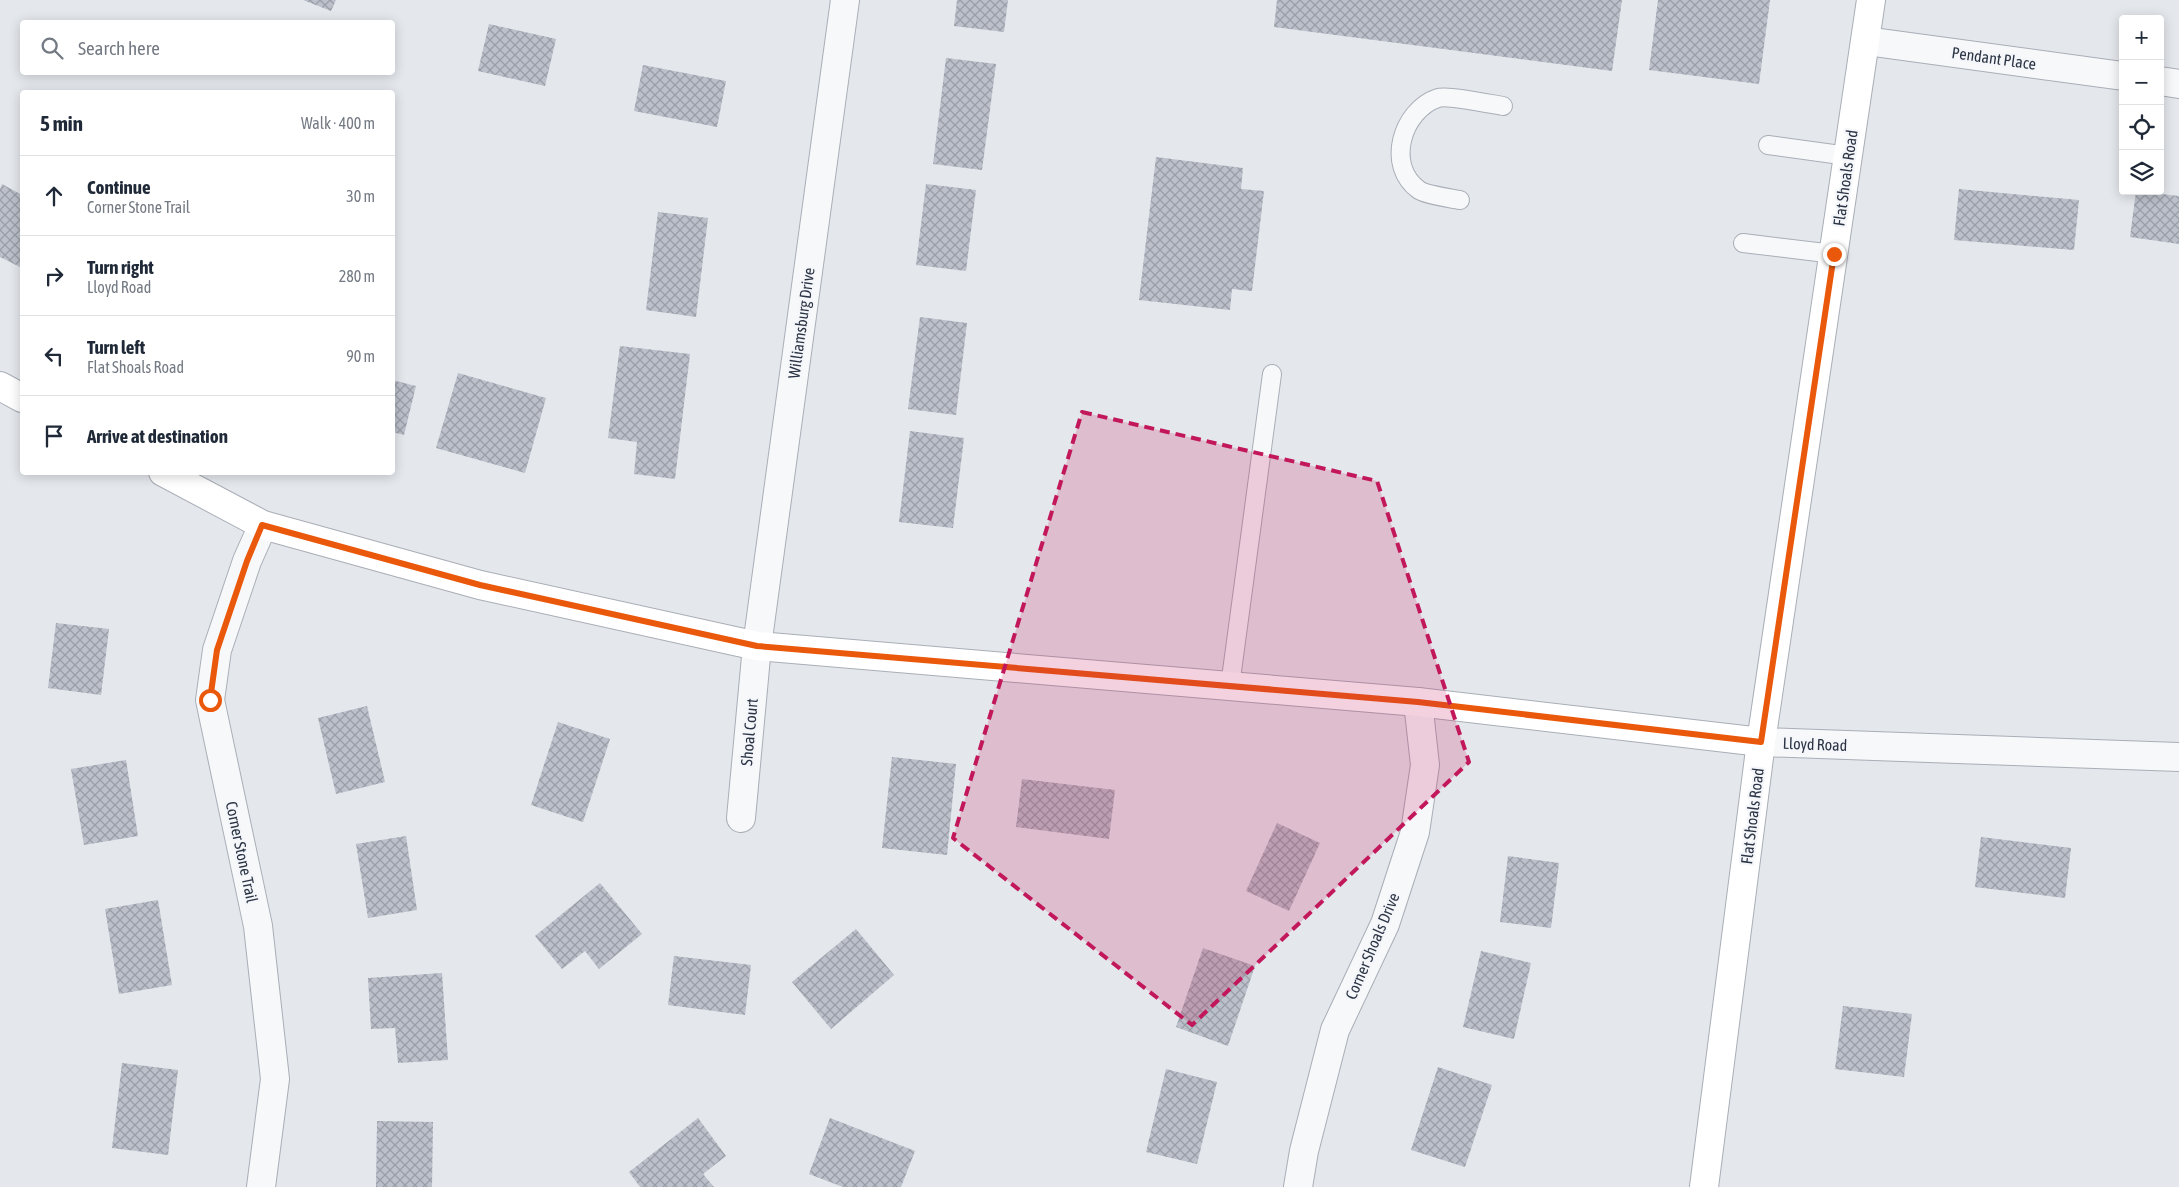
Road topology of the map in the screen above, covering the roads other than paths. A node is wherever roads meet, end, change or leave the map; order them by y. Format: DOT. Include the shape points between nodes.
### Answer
graph roads {
  1 [pos="845,0"];
  2 [pos="1871,0"];
  3 [pos="1866,41"];
  4 [pos="2119,75"];
  5 [pos="2164,82"];
  6 [pos="2179,84"];
  7 [pos="1503,106"];
  8 [pos="1768,145"];
  9 [pos="1848,156"];
  10 [pos="1460,200"];
  11 [pos="1743,243"];
  12 [pos="1834,254"];
  13 [pos="1272,374"];
  14 [pos="0,386"];
  15 [pos="20,397"];
  16 [pos="169,475"];
  17 [pos="262,525"];
  18 [pos="757,646"];
  19 [pos="1230,686"];
  20 [pos="1418,702"];
  21 [pos="1761,742"];
  22 [pos="2179,757"];
  23 [pos="740,818"];
  24 [pos="261,1187"];
  25 [pos="1298,1187"];
  26 [pos="1704,1187"];
  1 -- 18 [label="street, Williamsburg Drive"];
  2 -- 3 [label="street, Flat Shoals Road"];
  3 -- 4 [label="street, Pendant Place"];
  3 -- 9 [label="street, Flat Shoals Road"];
  5 -- 6 [label="street"];
  7 -- 10 [label="lane" via="1440,97 1416,111 1400,140 1402,170 1420,191"];
  8 -- 9 [label="lane"];
  9 -- 12 [label="street, Flat Shoals Road"];
  11 -- 12 [label="lane"];
  12 -- 21 [label="street, Flat Shoals Road"];
  13 -- 19 [label="lane"];
  14 -- 15 [label="street"];
  16 -- 17 [label="street, Lloyd Road"];
  17 -- 18 [label="street, Lloyd Road" via="480,585"];
  17 -- 24 [label="street, Corner Stone Trail" via="217,650 210,700 258,926 275,1079"];
  18 -- 19 [label="street, Lloyd Road"];
  18 -- 23 [label="street, Shoal Court"];
  19 -- 20 [label="street, Lloyd Road"];
  20 -- 21 [label="street, Lloyd Road"];
  20 -- 25 [label="street, Corner Shoals Drive" via="1425,765 1415,832 1384,924 1335,1030"];
  21 -- 22 [label="street, Lloyd Road"];
  21 -- 26 [label="street, Flat Shoals Road"];
}
